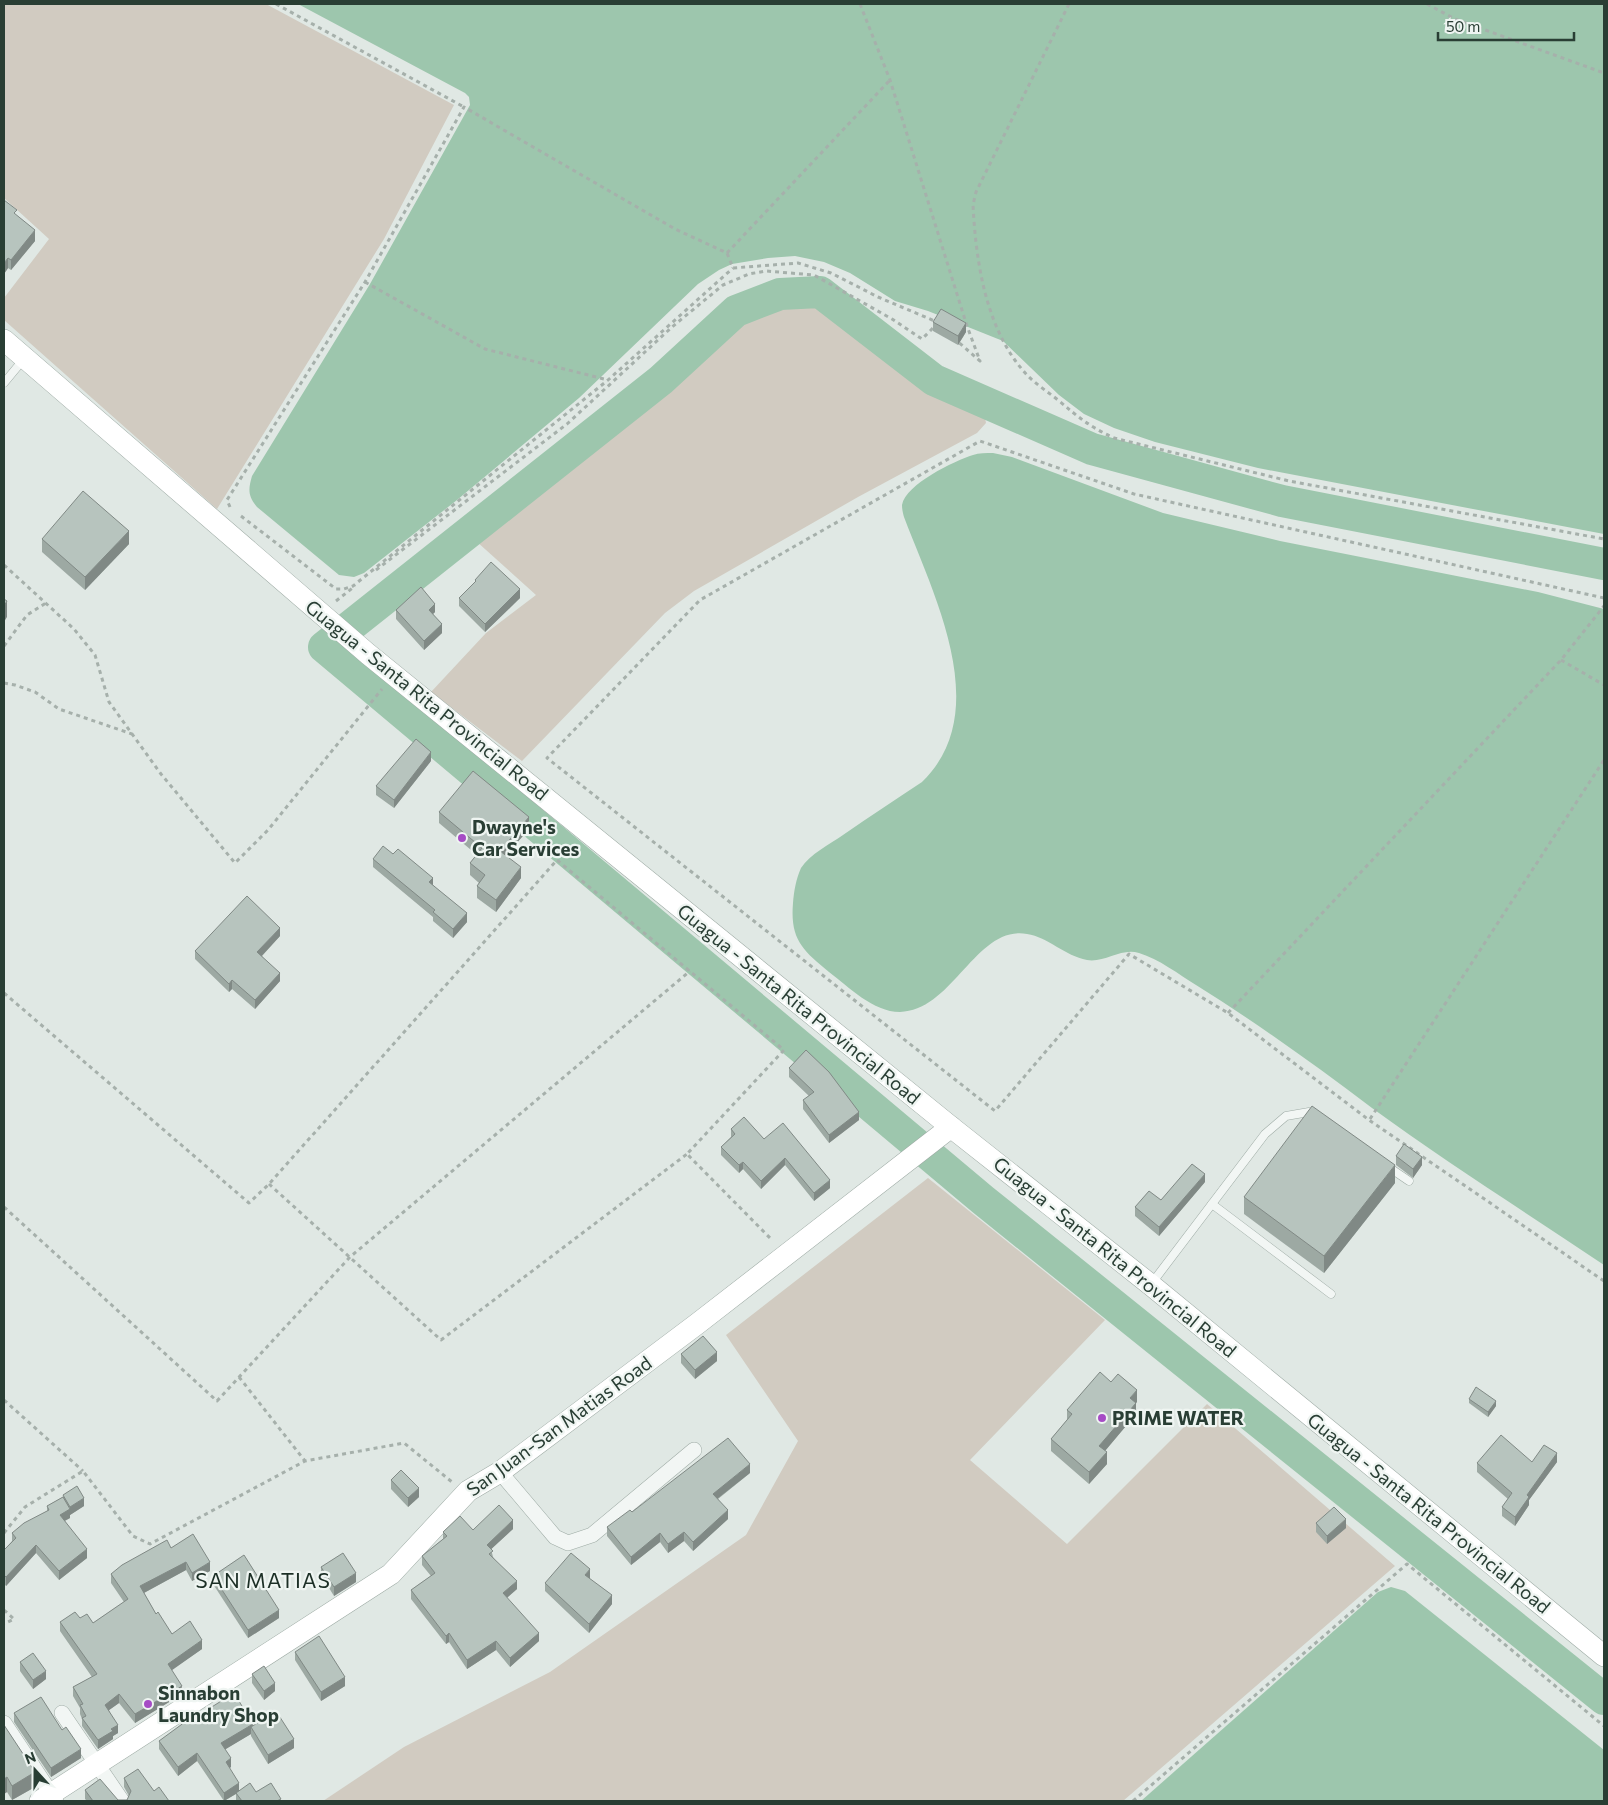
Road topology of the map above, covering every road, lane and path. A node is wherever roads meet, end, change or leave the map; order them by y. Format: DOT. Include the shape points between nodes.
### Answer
graph roads {
  1 [pos="276,4"];
  2 [pos="860,4"];
  3 [pos="1069,4"];
  4 [pos="1427,4"];
  5 [pos="1604,73"];
  6 [pos="890,80"];
  7 [pos="464,107"];
  8 [pos="727,253"];
  9 [pos="733,268"];
  10 [pos="365,282"];
  11 [pos="938,323"];
  12 [pos="945,329"];
  13 [pos="952,336"];
  14 [pos="4,340"];
  15 [pos="25,358"];
  16 [pos="608,380"];
  17 [pos="4,383"];
  18 [pos="232,509"];
  19 [pos="239,515"];
  20 [pos="1604,539"];
  21 [pos="4,565"];
  22 [pos="1604,598"];
  23 [pos="46,603"];
  24 [pos="1604,606"];
  25 [pos="327,619"];
  26 [pos="4,646"];
  27 [pos="1561,660"];
  28 [pos="394,675"];
  29 [pos="4,683"];
  30 [pos="1604,684"];
  31 [pos="133,735"];
  32 [pos="1604,760"];
  33 [pos="690,971"];
  34 [pos="4,993"];
  35 [pos="1228,1012"];
  36 [pos="1370,1120"];
  37 [pos="1324,1123"];
  38 [pos="943,1133"];
  39 [pos="687,1154"];
  40 [pos="1378,1160"];
  41 [pos="1409,1181"];
  42 [pos="269,1184"];
  43 [pos="1212,1204"];
  44 [pos="4,1207"];
  45 [pos="765,1246"];
  46 [pos="350,1257"];
  47 [pos="1604,1281"];
  48 [pos="1151,1285"];
  49 [pos="1332,1294"];
  50 [pos="239,1377"];
  51 [pos="4,1400"];
  52 [pos="694,1450"];
  53 [pos="306,1461"];
  54 [pos="83,1471"];
  55 [pos="500,1472"];
  56 [pos="455,1484"];
  57 [pos="4,1533"];
  58 [pos="4,1610"];
  59 [pos="4,1624"];
  60 [pos="1604,1656"];
  61 [pos="62,1713"];
  62 [pos="4,1722"];
  63 [pos="1604,1726"];
  64 [pos="97,1764"];
  65 [pos="49,1799"];
  66 [pos="122,1801"];
  67 [pos="1133,1801"];
  1 -- 7 [label="path"];
  2 -- 6 [label="path"];
  3 -- 20 [label="path" via="973,204 991,314 1003,341 1028,375 1089,427 1114,438 1289,481"];
  4 -- 5 [label="path" via="1455,18"];
  6 -- 8 [label="path"];
  6 -- 13 [label="path" via="980,361"];
  7 -- 8 [label="path" via="674,229"];
  7 -- 10 [label="path"];
  8 -- 9 [label="path"];
  9 -- 11 [label="path" via="798,263 831,273"];
  9 -- 16 [label="path"];
  10 -- 16 [label="path" via="485,349"];
  10 -- 18 [label="path" via="228,500"];
  11 -- 12 [label="path"];
  11 -- 25 [label="path" via="922,339 814,275 766,271 723,285 672,326 567,424"];
  14 -- 15 [label="main road, Guagua - Santa Rita Provincial Road"];
  15 -- 17 [label="lane"];
  15 -- 25 [label="main road, Guagua - Santa Rita Provincial Road"];
  16 -- 19 [label="path" via="353,586 336,589"];
  21 -- 23 [label="path"];
  22 -- 35 [label="path" via="1134,494 980,441 700,600 547,758 995,1111 1129,954"];
  23 -- 26 [label="path" via="26,615"];
  23 -- 31 [label="path" via="74,629 95,655 109,702"];
  24 -- 27 [label="path"];
  25 -- 28 [label="main road, Guagua - Santa Rita Provincial Road"];
  27 -- 30 [label="path"];
  27 -- 35 [label="path"];
  28 -- 31 [label="path" via="268,830 235,863"];
  28 -- 38 [label="main road, Guagua - Santa Rita Provincial Road"];
  29 -- 31 [label="path" via="35,692 59,709"];
  32 -- 36 [label="path"];
  33 -- 39 [label="path" via="784,1050"];
  33 -- 42 [label="path" via="557,860"];
  33 -- 46 [label="path"];
  34 -- 42 [label="path" via="249,1202"];
  35 -- 36 [label="path"];
  36 -- 47 [label="path"];
  37 -- 43 [label="lane" via="1309,1112 1286,1116 1265,1134"];
  38 -- 48 [label="main road, Guagua - Santa Rita Provincial Road"];
  38 -- 55 [label="main road, San Juan-San Matias Road"];
  39 -- 45 [label="path" via="773,1240"];
  39 -- 46 [label="path" via="441,1340"];
  40 -- 41 [label="lane"];
  42 -- 46 [label="path"];
  43 -- 48 [label="lane"];
  43 -- 49 [label="lane"];
  44 -- 50 [label="path" via="217,1401"];
  46 -- 50 [label="path"];
  48 -- 60 [label="main road, Guagua - Santa Rita Provincial Road"];
  50 -- 53 [label="path"];
  51 -- 54 [label="path"];
  52 -- 55 [label="street" via="592,1535 568,1543 555,1537"];
  53 -- 54 [label="path" via="150,1544 133,1536"];
  53 -- 56 [label="path" via="404,1442"];
  54 -- 57 [label="path" via="25,1507"];
  55 -- 64 [label="main road, San Juan-San Matias Road" via="468,1491 391,1574"];
  58 -- 59 [label="path" via="14,1619"];
  61 -- 64 [label="street"];
  62 -- 65 [label="street"];
  63 -- 67 [label="path" via="1407,1564"];
  64 -- 65 [label="main road, San Juan-San Matias Road"];
  64 -- 66 [label="street"];
}
